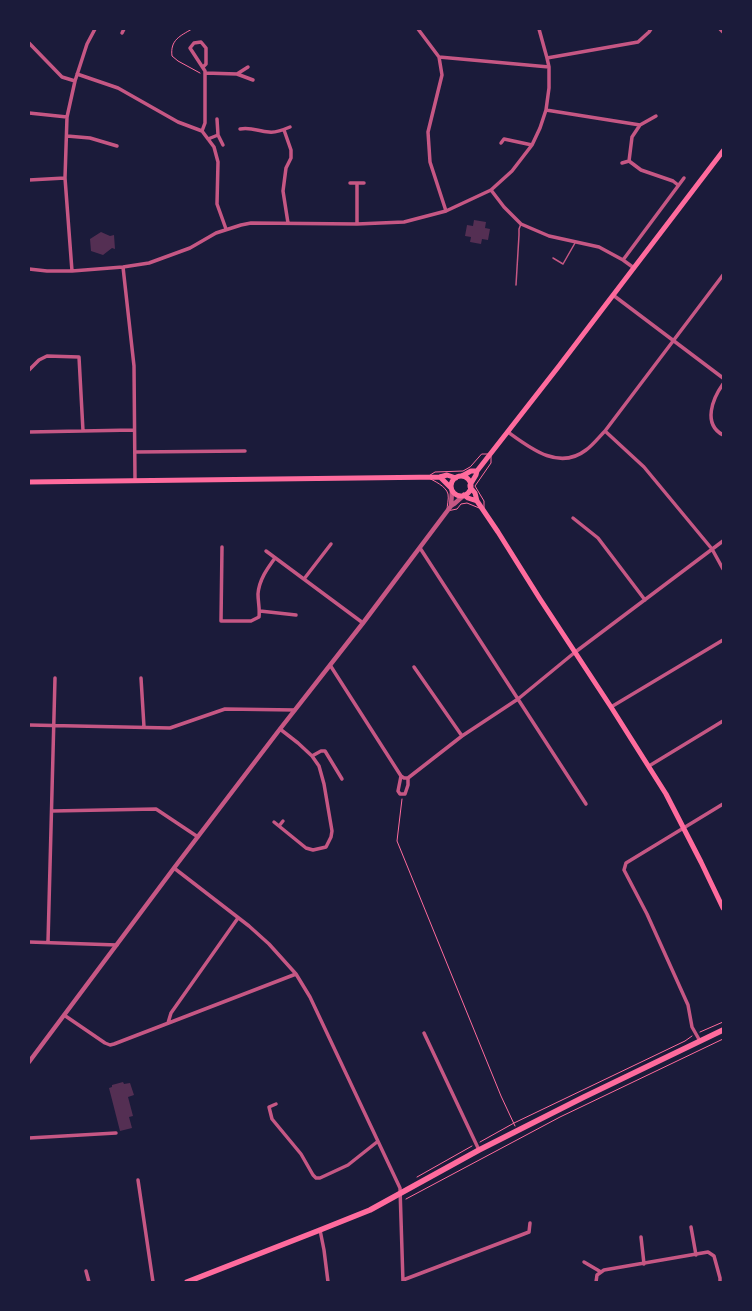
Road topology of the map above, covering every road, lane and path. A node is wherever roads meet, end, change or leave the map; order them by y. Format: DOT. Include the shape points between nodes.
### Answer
graph roads {
  1 [pos="95,29"];
  2 [pos="192,29"];
  3 [pos="418,29"];
  4 [pos="539,29"];
  5 [pos="651,29"];
  6 [pos="720,29"];
  7 [pos="723,32"];
  8 [pos="29,43"];
  9 [pos="438,57"];
  10 [pos="548,58"];
  11 [pos="203,67"];
  12 [pos="248,67"];
  13 [pos="549,68"];
  14 [pos="77,74"];
  15 [pos="205,74"];
  16 [pos="237,74"];
  17 [pos="253,80"];
  18 [pos="75,81"];
  19 [pos="546,110"];
  20 [pos="29,113"];
  21 [pos="656,116"];
  22 [pos="68,117"];
  23 [pos="218,119"];
  24 [pos="640,125"];
  25 [pos="290,127"];
  26 [pos="240,128"];
  27 [pos="284,130"];
  28 [pos="202,131"];
  29 [pos="503,134"];
  30 [pos="218,135"];
  31 [pos="67,136"];
  32 [pos="208,139"];
  33 [pos="504,139"];
  34 [pos="501,143"];
  35 [pos="224,145"];
  36 [pos="532,145"];
  37 [pos="117,146"];
  38 [pos="723,151"];
  39 [pos="629,161"];
  40 [pos="622,163"];
  41 [pos="65,178"];
  42 [pos="684,178"];
  43 [pos="29,180"];
  44 [pos="350,183"];
  45 [pos="358,183"];
  46 [pos="364,183"];
  47 [pos="678,185"];
  48 [pos="491,190"];
  49 [pos="446,211"];
  50 [pos="288,222"];
  51 [pos="357,224"];
  52 [pos="521,224"];
  53 [pos="226,229"];
  54 [pos="576,241"];
  55 [pos="553,258"];
  56 [pos="623,260"];
  57 [pos="123,267"];
  58 [pos="634,268"];
  59 [pos="29,269"];
  60 [pos="72,271"];
  61 [pos="723,275"];
  62 [pos="516,286"];
  63 [pos="613,295"];
  64 [pos="673,340"];
  65 [pos="29,370"];
  66 [pos="723,378"];
  67 [pos="723,384"];
  68 [pos="134,430"];
  69 [pos="83,431"];
  70 [pos="605,431"];
  71 [pos="29,432"];
  72 [pos="508,432"];
  73 [pos="723,435"];
  74 [pos="245,450"];
  75 [pos="134,452"];
  76 [pos="491,454"];
  77 [pos="491,464"];
  78 [pos="467,470"];
  79 [pos="477,471"];
  80 [pos="440,477"];
  81 [pos="459,477"];
  82 [pos="135,480"];
  83 [pos="29,482"];
  84 [pos="438,484"];
  85 [pos="470,486"];
  86 [pos="452,489"];
  87 [pos="477,491"];
  88 [pos="463,496"];
  89 [pos="477,501"];
  90 [pos="468,503"];
  91 [pos="449,504"];
  92 [pos="457,509"];
  93 [pos="573,518"];
  94 [pos="723,541"];
  95 [pos="331,544"];
  96 [pos="222,547"];
  97 [pos="420,548"];
  98 [pos="712,549"];
  99 [pos="266,551"];
  100 [pos="275,558"];
  101 [pos="723,568"];
  102 [pos="304,579"];
  103 [pos="645,600"];
  104 [pos="260,611"];
  105 [pos="296,615"];
  106 [pos="363,623"];
  107 [pos="723,640"];
  108 [pos="574,652"];
  109 [pos="330,665"];
  110 [pos="414,666"];
  111 [pos="55,678"];
  112 [pos="141,678"];
  113 [pos="518,699"];
  114 [pos="611,707"];
  115 [pos="295,710"];
  116 [pos="723,721"];
  117 [pos="29,726"];
  118 [pos="54,726"];
  119 [pos="144,727"];
  120 [pos="280,729"];
  121 [pos="462,736"];
  122 [pos="312,756"];
  123 [pos="648,766"];
  124 [pos="401,776"];
  125 [pos="408,778"];
  126 [pos="342,779"];
  127 [pos="403,794"];
  128 [pos="586,804"];
  129 [pos="723,804"];
  130 [pos="52,811"];
  131 [pos="283,821"];
  132 [pos="274,822"];
  133 [pos="279,826"];
  134 [pos="683,828"];
  135 [pos="198,837"];
  136 [pos="174,868"];
  137 [pos="723,893"];
  138 [pos="717,896"];
  139 [pos="723,908"];
  140 [pos="238,918"];
  141 [pos="29,942"];
  142 [pos="48,942"];
  143 [pos="116,945"];
  144 [pos="296,974"];
  145 [pos="64,1015"];
  146 [pos="723,1022"];
  147 [pos="168,1023"];
  148 [pos="723,1030"];
  149 [pos="700,1032"];
  150 [pos="424,1033"];
  151 [pos="693,1035"];
  152 [pos="723,1039"];
  153 [pos="700,1041"];
  154 [pos="29,1062"];
  155 [pos="276,1104"];
  156 [pos="514,1123"];
  157 [pos="116,1133"];
  158 [pos="29,1138"];
  159 [pos="484,1139"];
  160 [pos="377,1142"];
  161 [pos="467,1149"];
  162 [pos="479,1150"];
  163 [pos="138,1180"];
  164 [pos="412,1180"];
  165 [pos="400,1192"];
  166 [pos="401,1201"];
  167 [pos="530,1223"];
  168 [pos="691,1227"];
  169 [pos="320,1230"];
  170 [pos="641,1237"];
  171 [pos="696,1255"];
  172 [pos="584,1262"];
  173 [pos="644,1264"];
  174 [pos="86,1271"];
  175 [pos="601,1272"];
  176 [pos="403,1281"];
  177 [pos="89,1282"];
  178 [pos="153,1282"];
  179 [pos="187,1282"];
  180 [pos="328,1282"];
  181 [pos="596,1282"];
  182 [pos="720,1282"];
  1 -- 14 [label="street"];
  2 -- 15 [label="path" via="176,38 172,56"];
  3 -- 9 [label="street"];
  4 -- 10 [label="street"];
  5 -- 10 [label="street" via="638,42"];
  6 -- 7 [label="street"];
  8 -- 18 [label="street" via="62,77"];
  9 -- 13 [label="street"];
  9 -- 49 [label="street" via="442,75 428,132 430,162"];
  10 -- 13 [label="street"];
  11 -- 11 [label="street" via="206,64 206,48 201,42 194,43 190,48"];
  11 -- 15 [label="street"];
  12 -- 16 [label="street"];
  13 -- 19 [label="street"];
  14 -- 18 [label="street"];
  14 -- 28 [label="street" via="118,88 178,122"];
  15 -- 16 [label="street"];
  15 -- 28 [label="street" via="205,124"];
  16 -- 17 [label="street"];
  18 -- 22 [label="street"];
  19 -- 24 [label="street"];
  19 -- 36 [label="street"];
  20 -- 22 [label="street"];
  21 -- 24 [label="street"];
  22 -- 31 [label="street"];
  23 -- 30 [label="street"];
  24 -- 39 [label="street" via="632,137"];
  25 -- 27 [label="street"];
  26 -- 27 [label="street" via="248,127 268,132"];
  27 -- 50 [label="street" via="291,150 283,191"];
  28 -- 32 [label="street"];
  29 -- 33 [label="street"];
  30 -- 32 [label="street"];
  30 -- 35 [label="street"];
  31 -- 37 [label="street" via="90,138"];
  31 -- 41 [label="street"];
  32 -- 53 [label="street" via="218,162 217,204"];
  33 -- 34 [label="street"];
  33 -- 36 [label="street"];
  36 -- 48 [label="street" via="512,171"];
  38 -- 58 [label="main road"];
  39 -- 40 [label="street"];
  39 -- 47 [label="street" via="641,170"];
  41 -- 43 [label="street"];
  41 -- 60 [label="street"];
  42 -- 47 [label="street"];
  44 -- 45 [label="street"];
  45 -- 46 [label="street"];
  45 -- 51 [label="street"];
  47 -- 56 [label="street"];
  48 -- 49 [label="street"];
  48 -- 52 [label="street"];
  49 -- 51 [label="street" via="404,222"];
  50 -- 51 [label="street"];
  50 -- 53 [label="street" via="251,223"];
  52 -- 54 [label="street" via="549,236"];
  52 -- 62 [label="lane" via="518,236"];
  53 -- 57 [label="street" via="168,257"];
  54 -- 55 [label="lane" via="563,264"];
  54 -- 56 [label="street" via="599,247"];
  56 -- 58 [label="street"];
  57 -- 60 [label="street"];
  57 -- 68 [label="street" via="134,366"];
  58 -- 63 [label="main road"];
  59 -- 60 [label="street"];
  61 -- 64 [label="street"];
  63 -- 64 [label="street"];
  63 -- 72 [label="main road"];
  64 -- 66 [label="street"];
  64 -- 70 [label="street"];
  65 -- 69 [label="street" via="47,356 79,357"];
  67 -- 73 [label="street" via="713,402 710,416 712,424"];
  68 -- 69 [label="street"];
  68 -- 75 [label="street"];
  69 -- 71 [label="street"];
  70 -- 72 [label="street" via="585,451 561,458 536,452"];
  70 -- 98 [label="street" via="644,467"];
  72 -- 76 [label="main road"];
  74 -- 75 [label="street"];
  75 -- 82 [label="street"];
  76 -- 78 [label="path" via="482,454"];
  76 -- 79 [label="main road"];
  77 -- 87 [label="path" via="476,484"];
  79 -- 81 [label="main road"];
  79 -- 85 [label="main road"];
  80 -- 81 [label="main road"];
  80 -- 82 [label="main road"];
  80 -- 86 [label="main road"];
  81 -- 85 [label="main road" via="467,479"];
  81 -- 86 [label="main road" via="452,482"];
  82 -- 83 [label="main road"];
  84 -- 91 [label="path" via="447,491"];
  85 -- 88 [label="main road" via="468,493"];
  85 -- 89 [label="main road"];
  86 -- 88 [label="main road" via="456,495"];
  86 -- 91 [label="street"];
  88 -- 89 [label="main road"];
  88 -- 91 [label="street" via="454,504"];
  89 -- 108 [label="main road"];
  90 -- 92 [label="path" via="461,504"];
  91 -- 97 [label="street"];
  93 -- 103 [label="street" via="598,538"];
  94 -- 98 [label="street"];
  95 -- 102 [label="street"];
  96 -- 104 [label="street" via="221,621 251,621 259,617"];
  97 -- 106 [label="street"];
  97 -- 113 [label="street"];
  98 -- 101 [label="street"];
  98 -- 103 [label="street"];
  99 -- 100 [label="street"];
  100 -- 102 [label="street"];
  100 -- 104 [label="street" via="261,582 258,594"];
  102 -- 106 [label="street"];
  103 -- 108 [label="street"];
  104 -- 105 [label="street"];
  106 -- 109 [label="street"];
  107 -- 114 [label="street"];
  108 -- 113 [label="street"];
  108 -- 114 [label="main road"];
  109 -- 115 [label="street"];
  109 -- 124 [label="street"];
  110 -- 121 [label="street"];
  111 -- 118 [label="street"];
  112 -- 119 [label="street"];
  113 -- 121 [label="street"];
  113 -- 128 [label="street"];
  114 -- 123 [label="main road"];
  115 -- 119 [label="street" via="225,709 170,728"];
  115 -- 120 [label="street"];
  116 -- 123 [label="street"];
  117 -- 118 [label="street"];
  118 -- 119 [label="street"];
  118 -- 130 [label="street"];
  120 -- 122 [label="street"];
  120 -- 135 [label="street"];
  121 -- 125 [label="street"];
  122 -- 126 [label="street" via="321,750 325,751"];
  122 -- 133 [label="street" via="319,766 324,784 332,837 326,847 313,850 306,848"];
  123 -- 134 [label="main road"];
  124 -- 125 [label="street"];
  124 -- 127 [label="street" via="398,791"];
  125 -- 127 [label="street" via="407,791"];
  127 -- 156 [label="path" via="397,841"];
  129 -- 134 [label="street"];
  130 -- 135 [label="street" via="156,809"];
  130 -- 142 [label="street"];
  131 -- 133 [label="street"];
  132 -- 133 [label="street"];
  134 -- 138 [label="main road"];
  134 -- 153 [label="street" via="626,863 624,870 688,1005 692,1026"];
  135 -- 136 [label="street"];
  136 -- 140 [label="street"];
  136 -- 143 [label="street"];
  137 -- 138 [label="street"];
  138 -- 139 [label="main road"];
  140 -- 144 [label="street" via="269,944"];
  140 -- 147 [label="street" via="171,1014"];
  141 -- 142 [label="street"];
  142 -- 143 [label="street"];
  143 -- 145 [label="street"];
  144 -- 147 [label="street"];
  144 -- 160 [label="street" via="316,1009"];
  145 -- 147 [label="street" via="110,1044"];
  145 -- 154 [label="street"];
  146 -- 149 [label="path"];
  148 -- 153 [label="main road"];
  150 -- 162 [label="street"];
  151 -- 156 [label="path"];
  152 -- 166 [label="path" via="560,1117"];
  153 -- 162 [label="main road" via="590,1093"];
  155 -- 160 [label="street" via="269,1107 272,1120 301,1154 316,1178 348,1165"];
  156 -- 159 [label="path"];
  157 -- 158 [label="street"];
  160 -- 165 [label="street"];
  161 -- 164 [label="path"];
  162 -- 165 [label="main road"];
  163 -- 178 [label="street"];
  165 -- 166 [label="street"];
  165 -- 169 [label="main road" via="370,1210"];
  166 -- 176 [label="street"];
  167 -- 176 [label="street" via="529,1232"];
  168 -- 171 [label="street"];
  169 -- 179 [label="main road"];
  169 -- 180 [label="street"];
  170 -- 173 [label="street"];
  171 -- 173 [label="street"];
  171 -- 182 [label="street" via="708,1252 714,1256"];
  172 -- 175 [label="street"];
  173 -- 175 [label="street"];
  174 -- 177 [label="street"];
  175 -- 181 [label="street" via="597,1275"];
}
